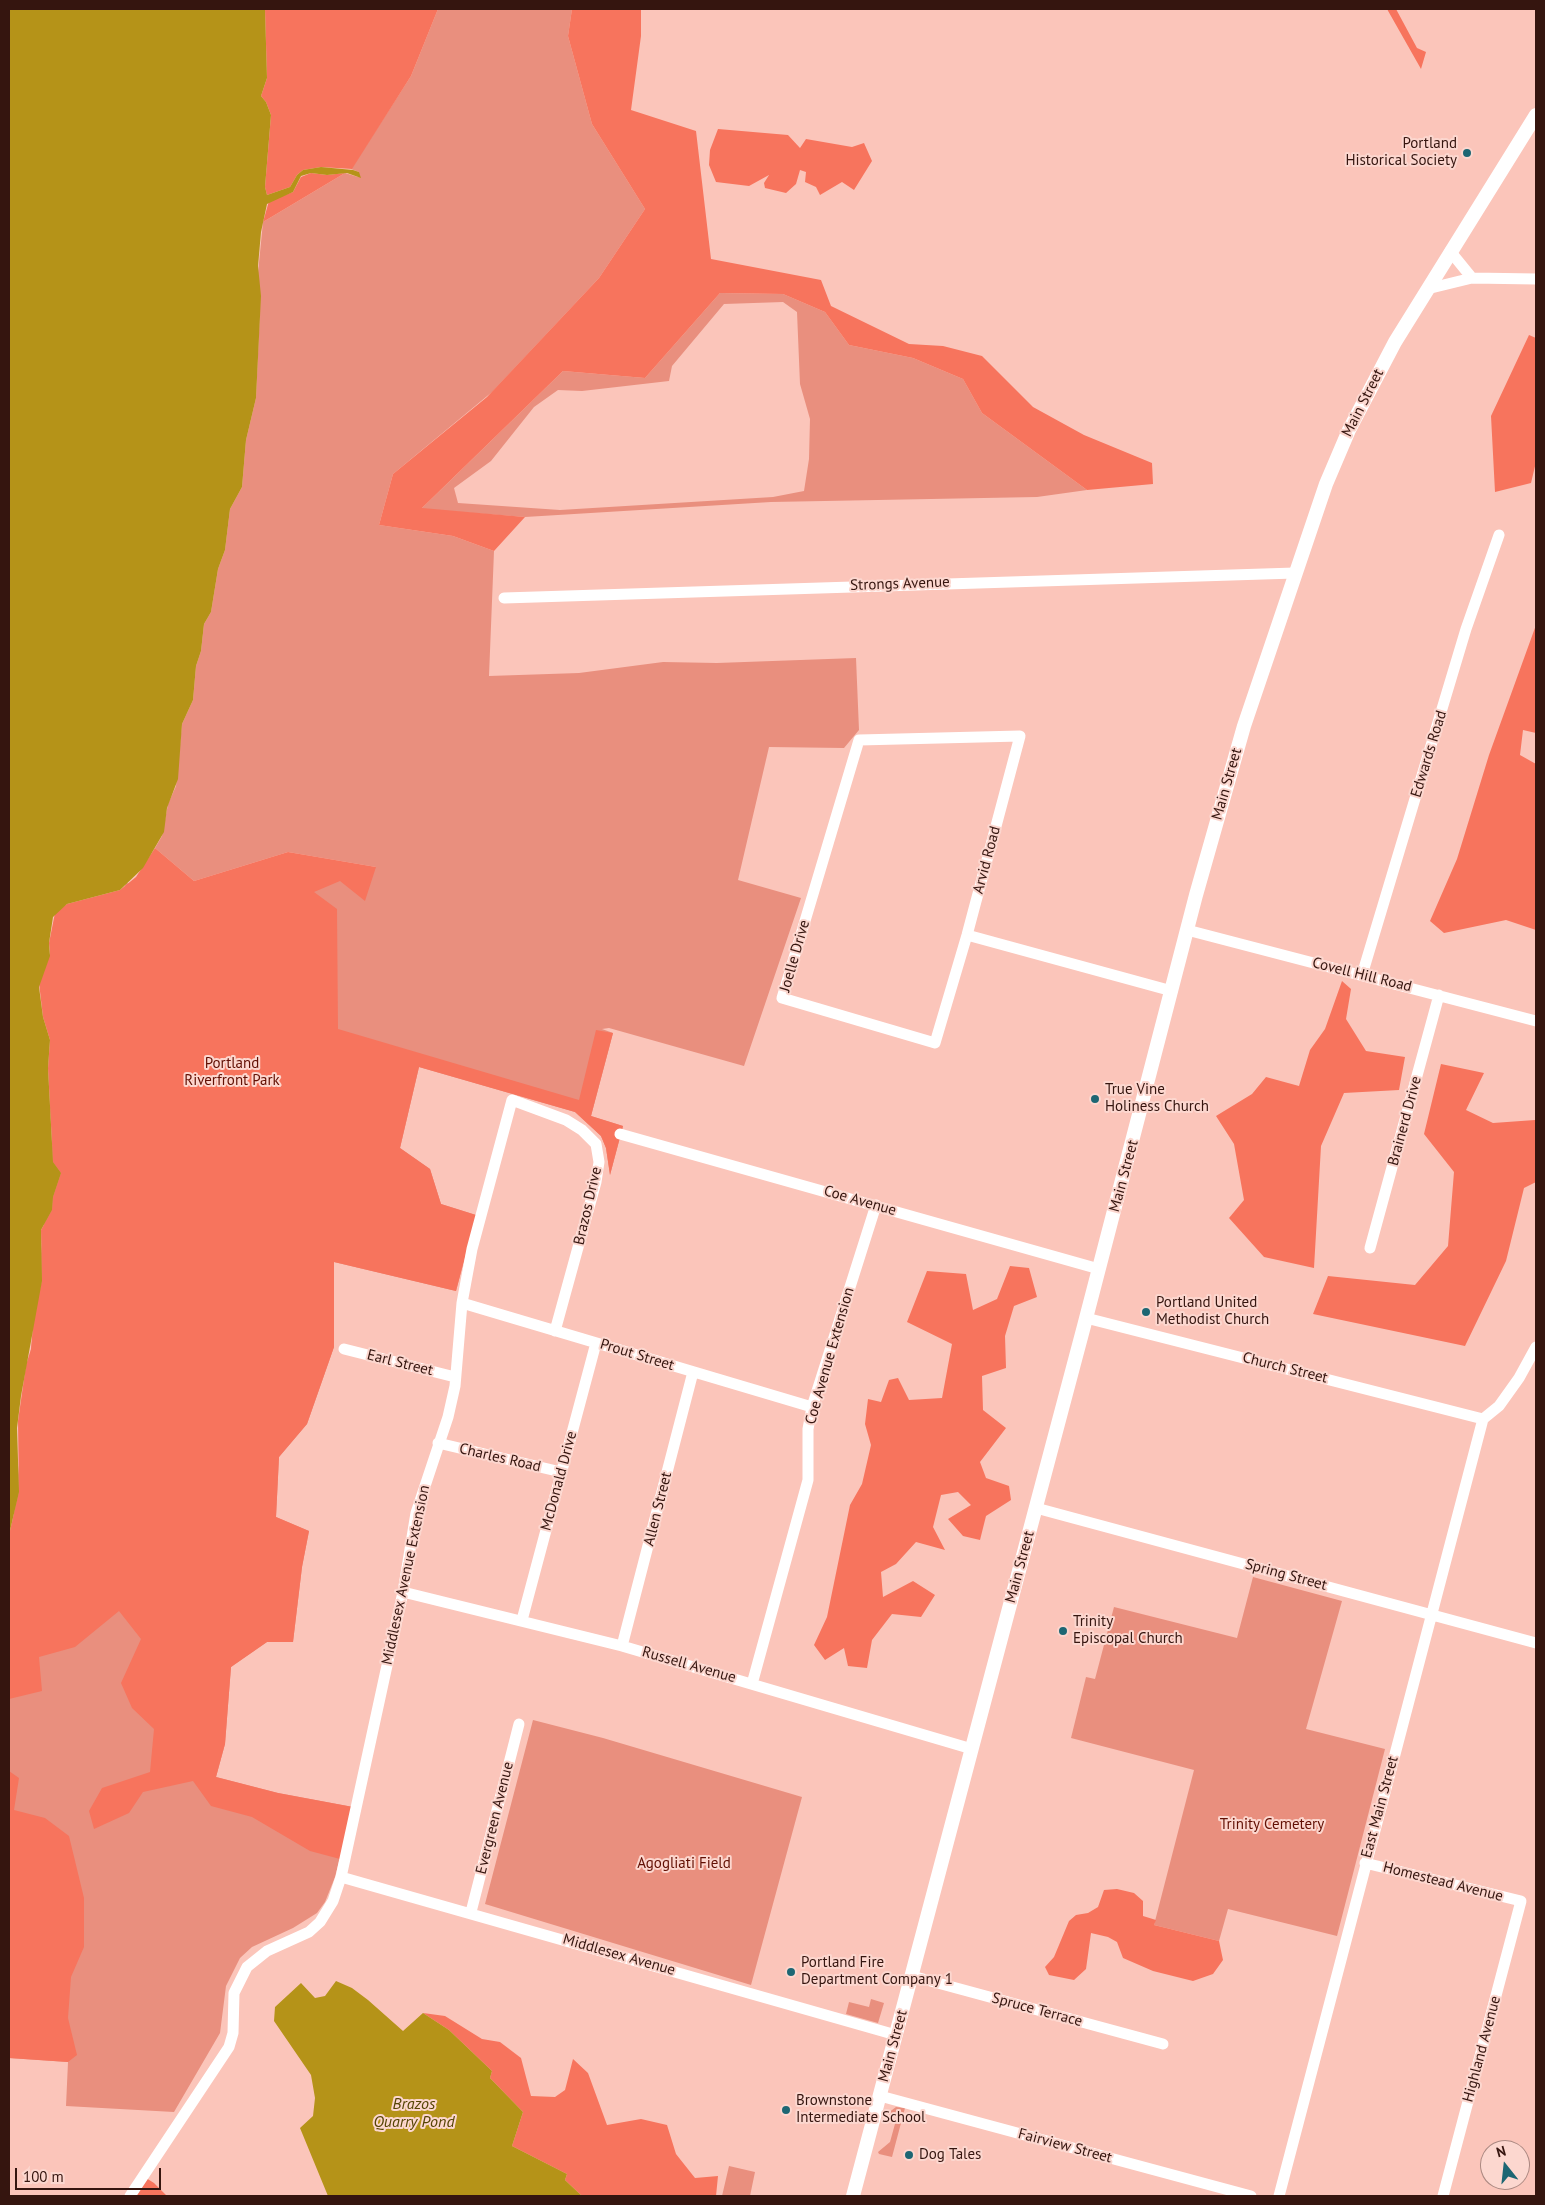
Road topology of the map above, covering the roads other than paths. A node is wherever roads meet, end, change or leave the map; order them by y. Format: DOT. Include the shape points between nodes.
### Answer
graph roads {
  1 [pos="1536,115"];
  2 [pos="1450,251"];
  3 [pos="1472,278"];
  4 [pos="1536,279"];
  5 [pos="1427,289"];
  6 [pos="1499,535"];
  7 [pos="1295,573"];
  8 [pos="504,598"];
  9 [pos="859,740"];
  10 [pos="1187,930"];
  11 [pos="967,935"];
  12 [pos="1362,975"];
  13 [pos="1172,991"];
  14 [pos="1439,994"];
  15 [pos="1536,1021"];
  16 [pos="512,1100"];
  17 [pos="620,1134"];
  18 [pos="876,1205"];
  19 [pos="1370,1248"];
  20 [pos="1099,1269"];
  21 [pos="462,1303"];
  22 [pos="1086,1318"];
  23 [pos="555,1331"];
  24 [pos="596,1343"];
  25 [pos="1536,1347"];
  26 [pos="344,1349"];
  27 [pos="693,1372"];
  28 [pos="455,1376"];
  29 [pos="812,1407"];
  30 [pos="1483,1419"];
  31 [pos="438,1443"];
  32 [pos="561,1472"];
  33 [pos="1036,1508"];
  34 [pos="403,1592"];
  35 [pos="1431,1614"];
  36 [pos="522,1620"];
  37 [pos="1536,1643"];
  38 [pos="622,1646"];
  39 [pos="752,1684"];
  40 [pos="519,1724"];
  41 [pos="972,1749"];
  42 [pos="1366,1863"];
  43 [pos="341,1877"];
  44 [pos="1521,1901"];
  45 [pos="471,1912"];
  46 [pos="912,1976"];
  47 [pos="896,2036"];
  48 [pos="1163,2044"];
  49 [pos="880,2096"];
  50 [pos="130,2196"];
  51 [pos="853,2196"];
  52 [pos="1251,2196"];
  53 [pos="1279,2196"];
  54 [pos="1443,2196"];
  1 -- 2 [label="main road, Main Street"];
  2 -- 3 [label="street"];
  2 -- 5 [label="main road, Main Street"];
  3 -- 4 [label="street"];
  3 -- 5 [label="street"];
  5 -- 7 [label="main road, Main Street" via="1349,430"];
  6 -- 12 [label="street, Edwards Road" via="1466,629"];
  7 -- 8 [label="street, Strongs Avenue"];
  7 -- 10 [label="main road, Main Street" via="1244,726"];
  9 -- 11 [label="street, Arvid Road" via="1020,736"];
  9 -- 11 [label="street, Joelle Drive" via="782,998 935,1043"];
  10 -- 12 [label="street, Covell Hill Road"];
  10 -- 13 [label="main road, Main Street"];
  11 -- 13 [label="street"];
  12 -- 14 [label="street, Covell Hill Road"];
  13 -- 20 [label="main road, Main Street"];
  14 -- 15 [label="street, Covell Hill Road"];
  14 -- 19 [label="street, Brainerd Drive"];
  16 -- 21 [label="street, Middlesex Avenue Extension" via="472,1249"];
  16 -- 23 [label="street, Brazos Drive" via="566,1120 596,1144 599,1162 596,1182"];
  17 -- 18 [label="street, Coe Avenue"];
  18 -- 20 [label="street, Coe Avenue"];
  18 -- 29 [label="street, Coe Avenue Extension"];
  20 -- 22 [label="main road, Main Street"];
  21 -- 23 [label="street, Prout Street"];
  21 -- 28 [label="street, Middlesex Avenue Extension"];
  22 -- 30 [label="street, Church Street"];
  22 -- 33 [label="main road, Main Street"];
  23 -- 24 [label="street, Prout Street"];
  24 -- 27 [label="street, Prout Street"];
  24 -- 32 [label="street, McDonald Drive"];
  25 -- 30 [label="street" via="1499,1406"];
  26 -- 28 [label="street, Earl Street"];
  27 -- 29 [label="street, Prout Street"];
  27 -- 38 [label="street, Allen Street"];
  28 -- 31 [label="street, Middlesex Avenue Extension" via="448,1417"];
  29 -- 39 [label="street, Coe Avenue Extension" via="808,1429 808,1480"];
  30 -- 35 [label="street, East Main Street"];
  31 -- 32 [label="street, Charles Road"];
  31 -- 34 [label="street, Middlesex Avenue Extension" via="416,1514"];
  32 -- 36 [label="street, McDonald Drive"];
  33 -- 35 [label="street, Spring Street"];
  33 -- 41 [label="main road, Main Street"];
  34 -- 36 [label="street, Russell Avenue"];
  34 -- 43 [label="street, Middlesex Avenue Extension"];
  35 -- 37 [label="street, Spring Street"];
  35 -- 42 [label="street, East Main Street"];
  36 -- 38 [label="street, Russell Avenue"];
  38 -- 39 [label="street, Russell Avenue"];
  39 -- 41 [label="street, Russell Avenue"];
  40 -- 45 [label="street, Evergreen Avenue"];
  41 -- 46 [label="main road, Main Street"];
  42 -- 44 [label="street, Homestead Avenue"];
  42 -- 53 [label="street, East Main Street"];
  43 -- 45 [label="street, Middlesex Avenue"];
  43 -- 50 [label="street, Middlesex Avenue Extension" via="334,1901 315,1927 303,1936 268,1951 247,1967 234,1993 234,2025 229,2047"];
  44 -- 54 [label="street, Highland Avenue"];
  45 -- 47 [label="street, Middlesex Avenue"];
  46 -- 47 [label="main road, Main Street"];
  46 -- 48 [label="street, Spruce Terrace"];
  47 -- 49 [label="main road, Main Street"];
  49 -- 51 [label="main road, Main Street"];
  49 -- 52 [label="street, Fairview Street"];
}
